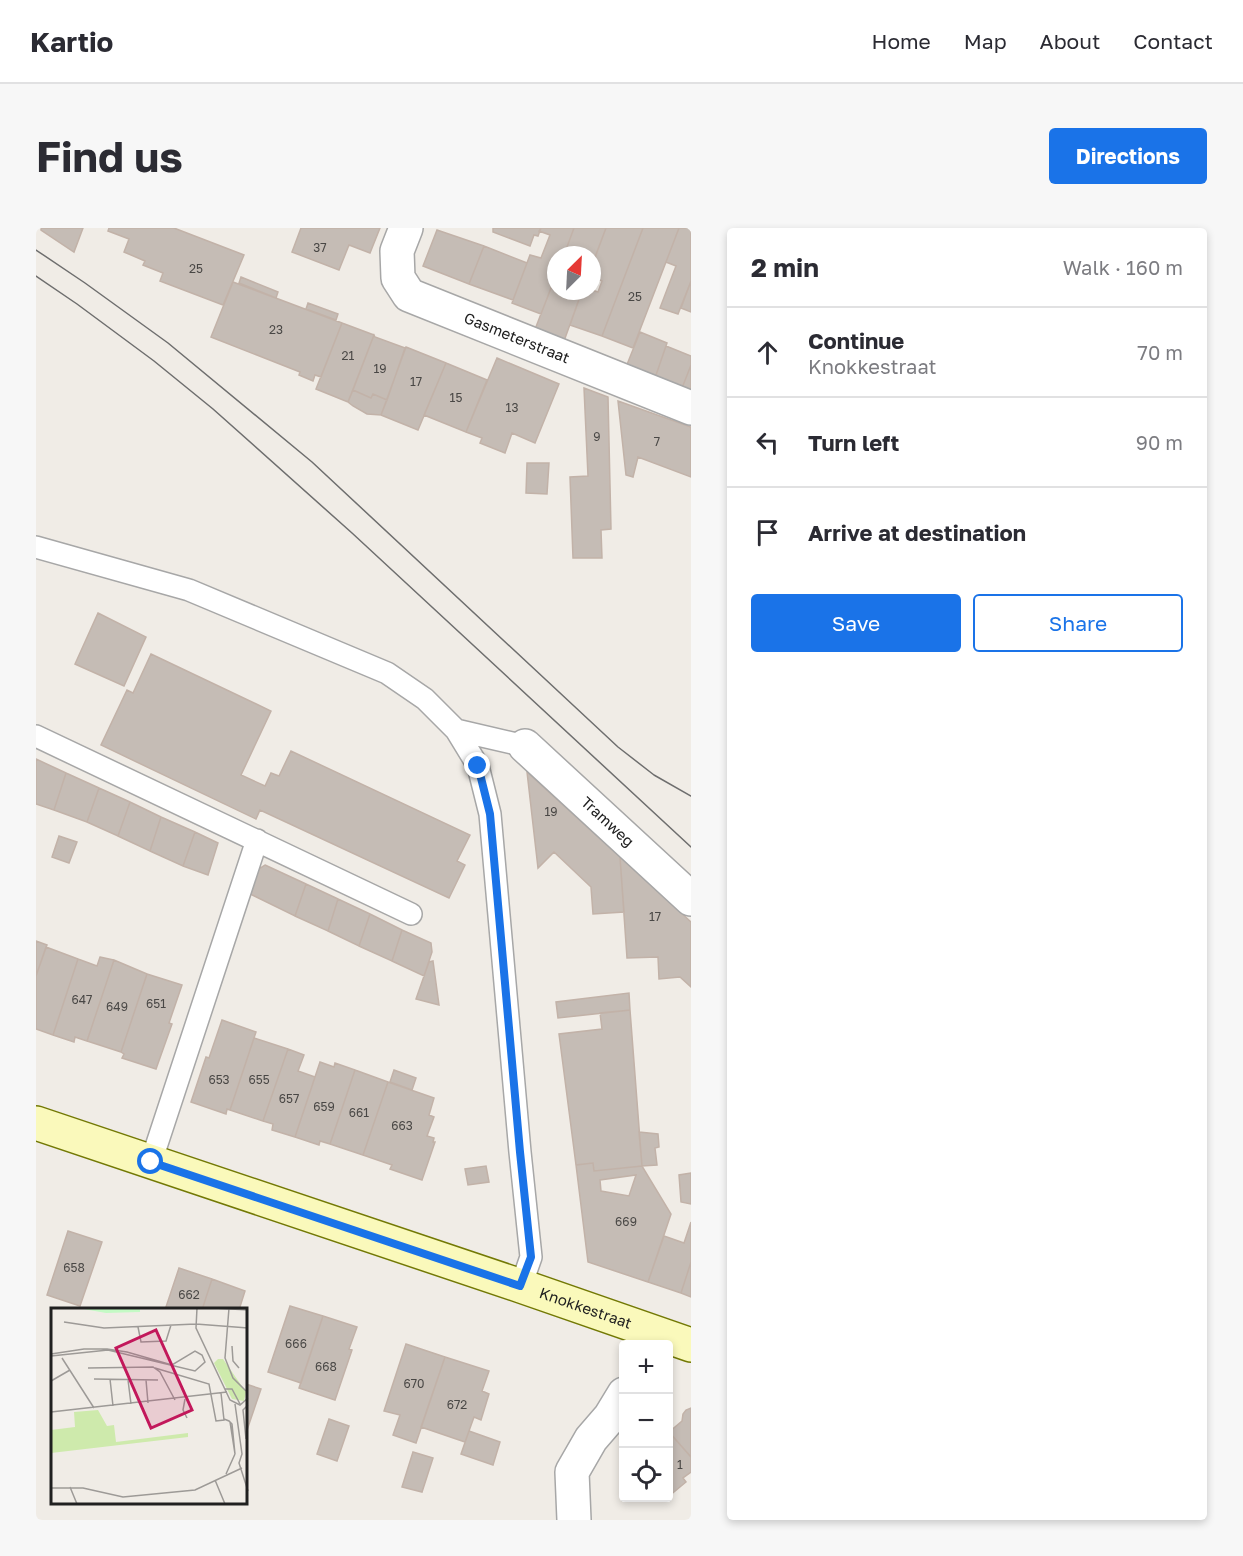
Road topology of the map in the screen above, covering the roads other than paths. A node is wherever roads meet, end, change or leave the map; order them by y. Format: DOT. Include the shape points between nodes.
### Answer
graph roads {
  1 [pos="406,228"];
  2 [pos="691,408"];
  3 [pos="36,547"];
  4 [pos="456,730"];
  5 [pos="36,736"];
  6 [pos="525,746"];
  7 [pos="257,840"];
  8 [pos="691,899"];
  9 [pos="411,914"];
  10 [pos="36,1123"];
  11 [pos="151,1162"];
  12 [pos="520,1286"];
  13 [pos="657,1340"];
  14 [pos="673,1342"];
  15 [pos="691,1345"];
  16 [pos="619,1402"];
  17 [pos="574,1520"];
  1 -- 2 [label="street, Gasmeterstraat" via="397,251 398,278 409,295"];
  3 -- 4 [label="lane" via="189,590 387,673 425,699"];
  4 -- 6 [label="lane"];
  4 -- 12 [label="lane" via="478,766 490,814 531,1257"];
  5 -- 7 [label="lane"];
  6 -- 8 [label="street, Tramweg"];
  7 -- 9 [label="lane"];
  7 -- 11 [label="lane"];
  10 -- 11 [label="street, Knokkestraat"];
  11 -- 12 [label="street, Knokkestraat"];
  12 -- 13 [label="street, Knokkestraat"];
  14 -- 15 [label="street, Knokkestraat"];
  16 -- 17 [label="street" via="572,1472"];
}
